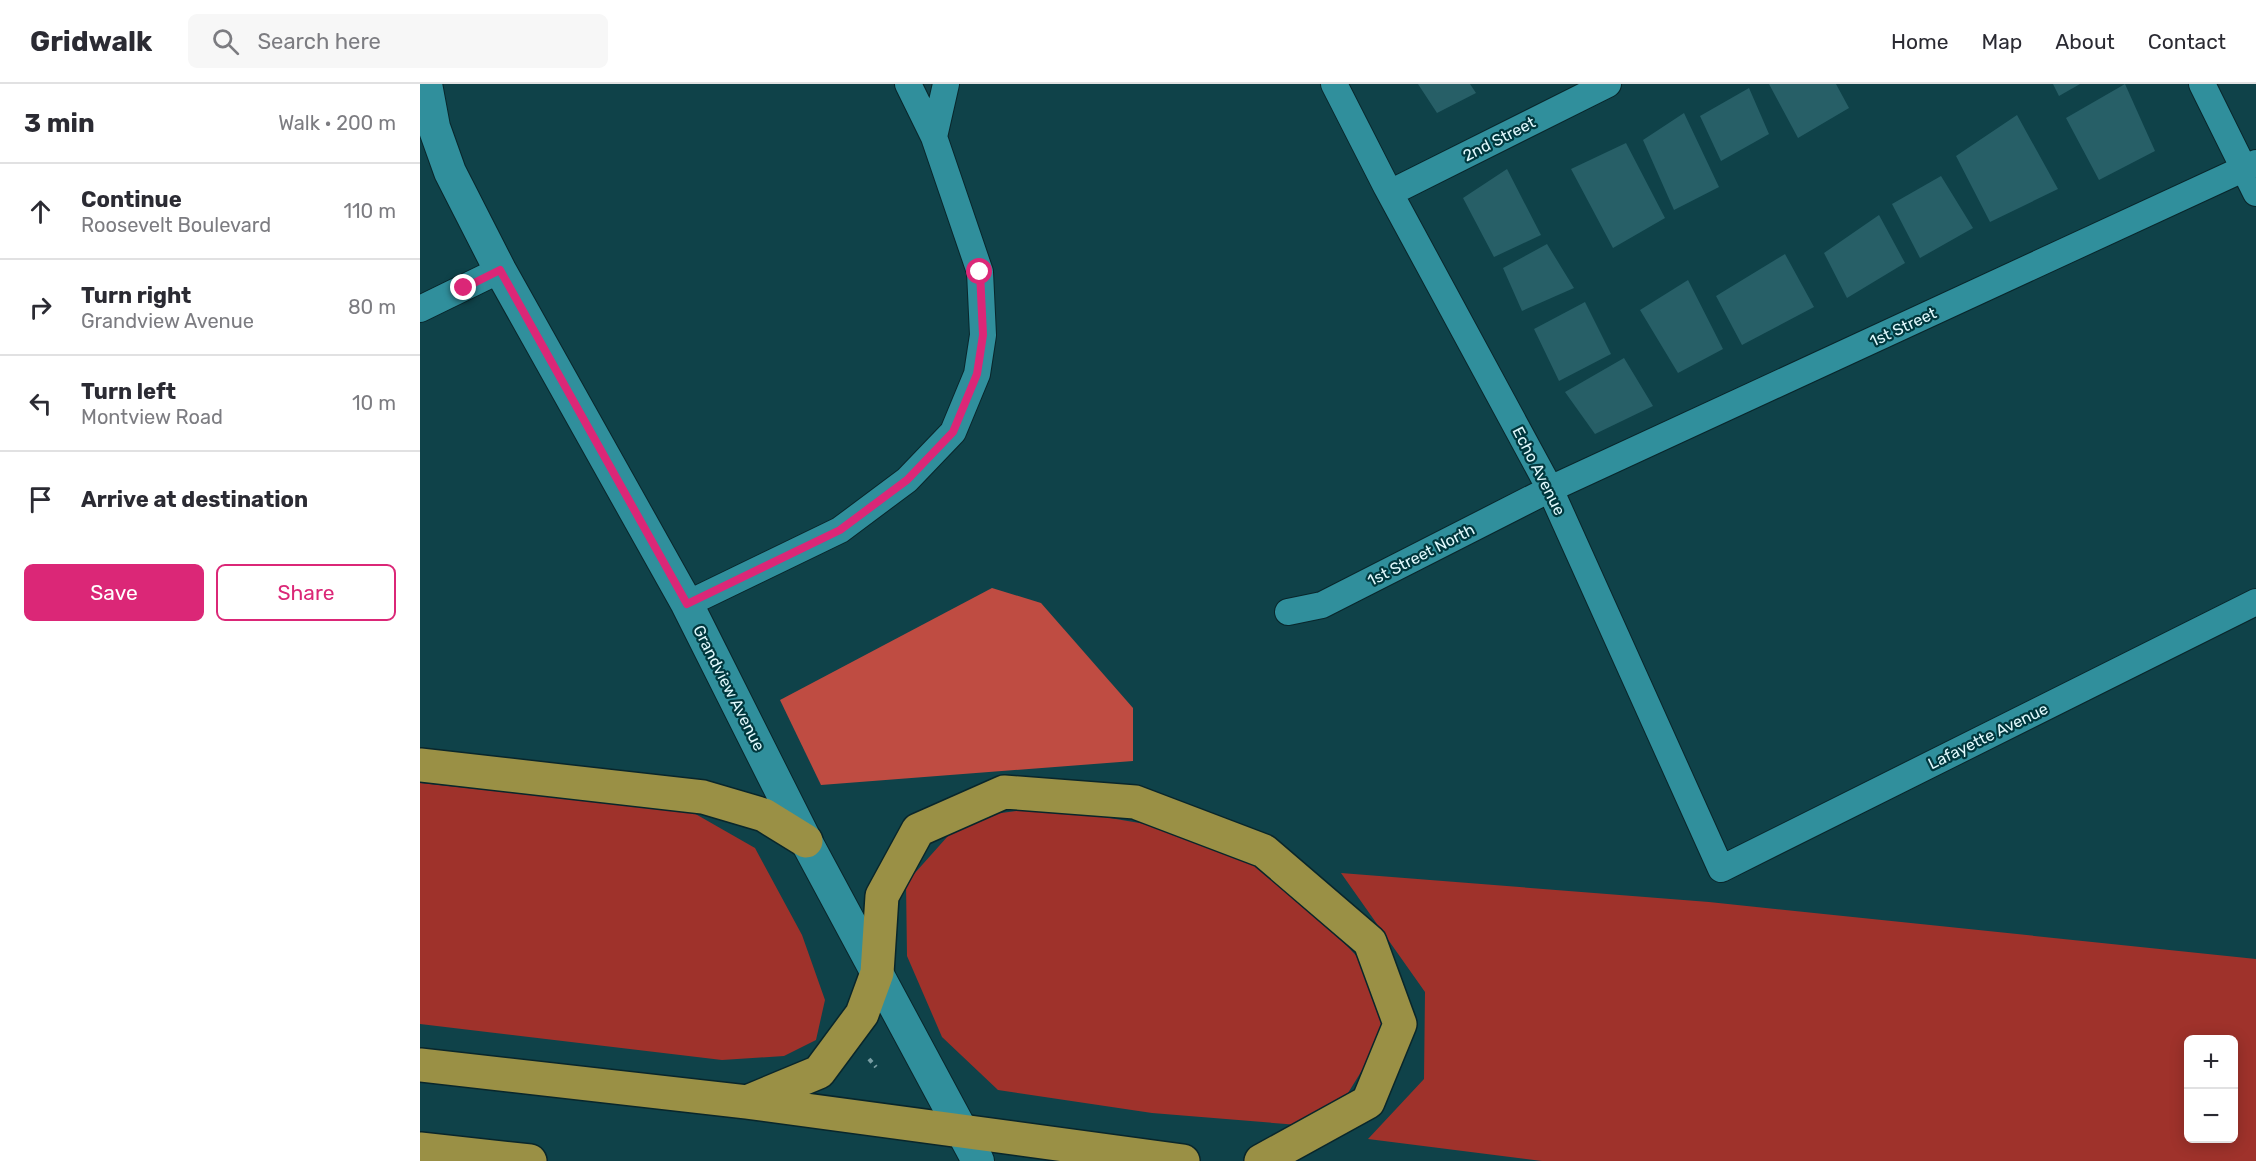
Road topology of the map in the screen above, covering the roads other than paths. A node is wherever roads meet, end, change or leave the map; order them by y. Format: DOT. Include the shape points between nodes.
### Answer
graph roads {
  1 [pos="426,84"];
  2 [pos="908,84"];
  3 [pos="946,84"];
  4 [pos="1334,84"];
  5 [pos="1608,84"];
  6 [pos="2202,84"];
  7 [pos="934,137"];
  8 [pos="2250,166"];
  9 [pos="1390,193"];
  10 [pos="2256,193"];
  11 [pos="500,270"];
  12 [pos="420,309"];
  13 [pos="1550,489"];
  14 [pos="2256,602"];
  15 [pos="687,604"];
  16 [pos="1288,612"];
  17 [pos="420,765"];
  18 [pos="806,841"];
  19 [pos="1721,869"];
  20 [pos="877,973"];
  21 [pos="420,1065"];
  22 [pos="747,1102"];
  23 [pos="964,1132"];
  24 [pos="420,1149"];
  25 [pos="467,1157"];
  26 [pos="530,1161"];
  27 [pos="978,1161"];
  28 [pos="1183,1161"];
  29 [pos="1261,1161"];
  1 -- 11 [label="street, Grandview Avenue" via="434,127 450,172"];
  2 -- 7 [label="street"];
  3 -- 7 [label="street"];
  4 -- 9 [label="street, Echo Avenue"];
  5 -- 9 [label="street, 2nd Street"];
  6 -- 8 [label="street"];
  7 -- 15 [label="street" via="980,272 983,335 978,364 953,432 907,480 840,530"];
  8 -- 10 [label="street"];
  8 -- 13 [label="street, 1st Street"];
  9 -- 13 [label="street, Echo Avenue"];
  11 -- 12 [label="street"];
  11 -- 15 [label="street, Grandview Avenue"];
  13 -- 16 [label="street, 1st Street North" via="1322,605"];
  13 -- 19 [label="street, Echo Avenue"];
  14 -- 19 [label="street, Lafayette Avenue"];
  15 -- 18 [label="street, Grandview Avenue"];
  17 -- 18 [label="highway" via="703,797 764,815"];
  18 -- 20 [label="street, Grandview Avenue"];
  20 -- 22 [label="highway" via="862,1014 819,1072"];
  20 -- 23 [label="street, Grandview Avenue"];
  20 -- 29 [label="highway" via="882,896 918,830 1005,792 1135,802 1264,851 1370,942 1400,1024 1368,1102"];
  21 -- 22 [label="highway"];
  22 -- 23 [label="highway"];
  23 -- 27 [label="street, Grandview Avenue"];
  23 -- 28 [label="highway"];
  24 -- 25 [label="highway"];
  25 -- 26 [label="highway"];
}
